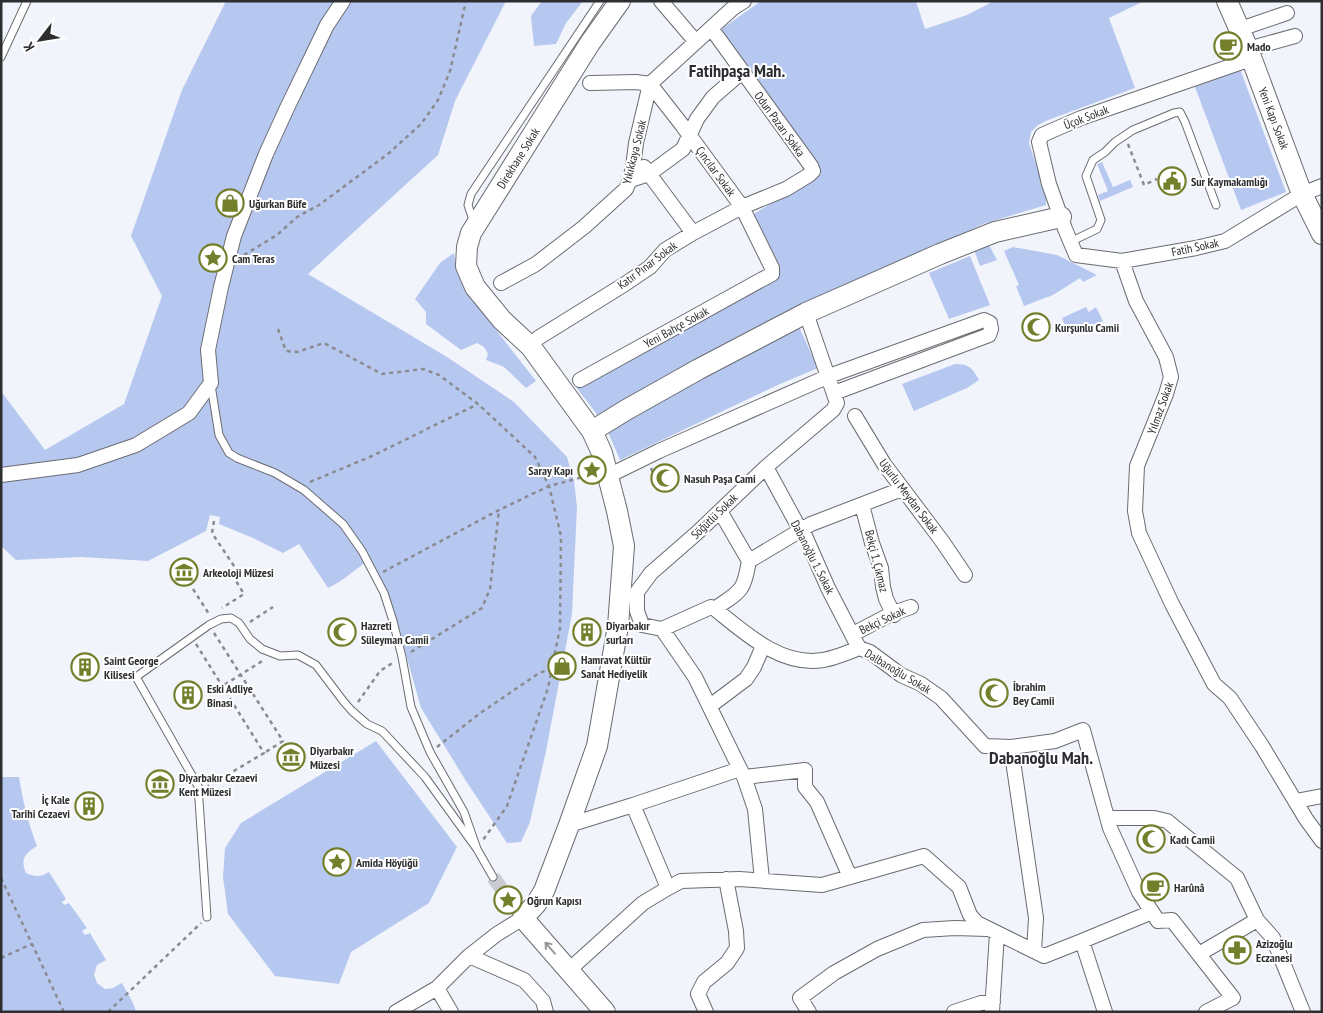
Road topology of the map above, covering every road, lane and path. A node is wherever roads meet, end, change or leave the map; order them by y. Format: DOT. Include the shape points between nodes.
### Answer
graph roads {
  1 [pos="27,1"];
  2 [pos="343,1"];
  3 [pos="466,1"];
  4 [pos="600,1"];
  5 [pos="620,1"];
  6 [pos="744,1"];
  7 [pos="1227,1"];
  8 [pos="666,3"];
  9 [pos="1287,13"];
  10 [pos="711,28"];
  11 [pos="1239,30"];
  12 [pos="1294,36"];
  13 [pos="696,42"];
  14 [pos="1249,54"];
  15 [pos="1,57"];
  16 [pos="742,72"];
  17 [pos="590,84"];
  18 [pos="650,84"];
  19 [pos="690,135"];
  20 [pos="1124,136"];
  21 [pos="634,157"];
  22 [pos="813,171"];
  23 [pos="649,174"];
  24 [pos="630,180"];
  25 [pos="1157,180"];
  26 [pos="1322,186"];
  27 [pos="1302,194"];
  28 [pos="1216,205"];
  29 [pos="742,207"];
  30 [pos="1060,217"];
  31 [pos="475,227"];
  32 [pos="693,233"];
  33 [pos="1322,234"];
  34 [pos="1073,248"];
  35 [pos="1122,261"];
  36 [pos="227,263"];
  37 [pos="772,274"];
  38 [pos="501,283"];
  39 [pos="806,312"];
  40 [pos="278,328"];
  41 [pos="538,338"];
  42 [pos="828,376"];
  43 [pos="580,380"];
  44 [pos="211,383"];
  45 [pos="836,398"];
  46 [pos="478,404"];
  47 [pos="855,416"];
  48 [pos="592,431"];
  49 [pos="647,457"];
  50 [pos="766,467"];
  51 [pos="1,475"];
  52 [pos="600,476"];
  53 [pos="549,486"];
  54 [pos="300,487"];
  55 [pos="659,488"];
  56 [pos="902,489"];
  57 [pos="862,505"];
  58 [pos="499,510"];
  59 [pos="720,511"];
  60 [pos="214,521"];
  61 [pos="802,529"];
  62 [pos="749,561"];
  63 [pos="965,575"];
  64 [pos="375,576"];
  65 [pos="192,589"];
  66 [pos="273,607"];
  67 [pos="912,607"];
  68 [pos="715,608"];
  69 [pos="893,614"];
  70 [pos="211,621"];
  71 [pos="242,627"];
  72 [pos="662,629"];
  73 [pos="853,634"];
  74 [pos="192,637"];
  75 [pos="763,646"];
  76 [pos="859,648"];
  77 [pos="274,653"];
  78 [pos="402,657"];
  79 [pos="552,668"];
  80 [pos="240,674"];
  81 [pos="222,686"];
  82 [pos="211,693"];
  83 [pos="710,706"];
  84 [pos="352,711"];
  85 [pos="1011,747"];
  86 [pos="430,752"];
  87 [pos="264,753"];
  88 [pos="742,773"];
  89 [pos="198,786"];
  90 [pos="1322,796"];
  91 [pos="1296,802"];
  92 [pos="633,805"];
  93 [pos="1108,818"];
  94 [pos="569,825"];
  95 [pos="1322,840"];
  96 [pos="477,849"];
  97 [pos="493,877"];
  98 [pos="850,877"];
  99 [pos="1,878"];
  100 [pos="726,879"];
  101 [pos="762,880"];
  102 [pos="668,888"];
  103 [pos="1152,912"];
  104 [pos="207,917"];
  105 [pos="523,918"];
  106 [pos="1257,920"];
  107 [pos="993,931"];
  108 [pos="1082,941"];
  109 [pos="32,944"];
  110 [pos="1034,951"];
  111 [pos="1198,954"];
  112 [pos="469,956"];
  113 [pos="1,958"];
  114 [pos="569,970"];
  115 [pos="438,988"];
  116 [pos="992,1007"];
  117 [pos="401,1010"];
  118 [pos="808,1011"];
  119 [pos="64,1012"];
  120 [pos="108,1012"];
  121 [pos="451,1012"];
  122 [pos="546,1012"];
  123 [pos="605,1012"];
  124 [pos="706,1012"];
  125 [pos="954,1012"];
  126 [pos="1105,1012"];
  127 [pos="1206,1012"];
  128 [pos="1303,1012"];
  1 -- 15 [label="lane"];
  2 -- 36 [label="street" via="327,25 269,146 234,236"];
  3 -- 36 [label="path" via="450,71 438,100 421,124 388,154 319,205 297,217 277,235"];
  4 -- 31 [label="lane" via="471,194 468,205"];
  5 -- 31 [label="street, Direkhane Sokak" via="590,43"];
  6 -- 10 [label="street"];
  7 -- 11 [label="street, Yeni Kapı Sokak"];
  8 -- 13 [label="street"];
  9 -- 11 [label="street"];
  10 -- 13 [label="street"];
  10 -- 16 [label="street, Odun Pazarı Sokka"];
  11 -- 14 [label="street, Yeni Kapı Sokak"];
  12 -- 14 [label="street, Üçok Sokak"];
  13 -- 18 [label="street"];
  14 -- 27 [label="street, Yeni Kapı Sokak"];
  14 -- 30 [label="street, Üçok Sokak" via="1042,135 1039,142"];
  16 -- 19 [label="street" via="713,97"];
  16 -- 22 [label="street, Odun Pazarı Sokka"];
  17 -- 18 [label="street"];
  18 -- 19 [label="street, Çıncılar Sokak"];
  18 -- 21 [label="street, Yıkıkkaya Sokak"];
  19 -- 23 [label="street" via="683,150"];
  19 -- 29 [label="street, Çıncılar Sokak"];
  20 -- 25 [label="path" via="1144,185"];
  20 -- 28 [label="lane" via="1180,112"];
  20 -- 34 [label="lane" via="1093,160 1086,176 1101,220 1097,229"];
  21 -- 23 [label="street"];
  21 -- 24 [label="street, Yıkıkkaya Sokak"];
  22 -- 29 [label="street, Katır Pınar Sokak" via="786,189"];
  23 -- 24 [label="street"];
  23 -- 32 [label="street"];
  24 -- 38 [label="street, Yıkıkkaya Sokak" via="626,189 584,227 536,264"];
  26 -- 27 [label="street, Fatih Sokak"];
  27 -- 33 [label="street, Yeni Kapı Sokak"];
  27 -- 35 [label="street, Fatih Sokak" via="1225,241"];
  29 -- 32 [label="street, Katır Pınar Sokak"];
  29 -- 37 [label="street, Çıncılar Sokak"];
  30 -- 34 [label="street, Üçok Sokak"];
  30 -- 39 [label="street" via="995,232"];
  31 -- 48 [label="street, Direkhane Sokak" via="467,247 466,266 476,286 502,320 530,347"];
  32 -- 41 [label="street, Katır Pınar Sokak" via="664,250 650,267 625,284"];
  34 -- 35 [label="street, Fatih Sokak" via="1094,258"];
  35 -- 91 [label="street, Yılmaz Sokak" via="1136,301 1166,357 1171,377 1137,466 1135,511 1139,533 1214,684 1230,698"];
  36 -- 44 [label="street" via="208,350"];
  37 -- 43 [label="street, Yeni Bahçe Sokak"];
  39 -- 42 [label="street"];
  39 -- 48 [label="street"];
  40 -- 46 [label="path" via="286,351 297,352 324,343 382,374 423,369 439,375"];
  42 -- 45 [label="street"];
  42 -- 45 [label="street" via="984,320 990,323 989,335"];
  42 -- 49 [label="street"];
  44 -- 51 [label="street" via="189,413 136,445 78,465"];
  44 -- 54 [label="lane" via="219,435 229,453"];
  45 -- 50 [label="street, Söğütlü Sokak" via="833,410"];
  46 -- 53 [label="path" via="535,457"];
  46 -- 54 [label="path"];
  47 -- 56 [label="street, Uğurlu Meydan Sokak"];
  48 -- 52 [label="street, Direkhane Sokak" via="602,453"];
  49 -- 52 [label="street"];
  49 -- 55 [label="path"];
  50 -- 59 [label="street, Söğütlü Sokak"];
  50 -- 61 [label="street, Dabanoğlu 1. Sokak"];
  52 -- 53 [label="path"];
  52 -- 94 [label="street, Direkhane Sokak" via="617,512 624,546 618,626 597,746"];
  53 -- 58 [label="path"];
  53 -- 79 [label="path" via="561,536 560,628"];
  54 -- 64 [label="lane" via="342,524"];
  56 -- 57 [label="street"];
  56 -- 63 [label="street, Uğurlu Meydan Sokak"];
  57 -- 61 [label="street"];
  57 -- 69 [label="street, Bekçi 1. Çıkmaz" via="881,568 886,599"];
  58 -- 64 [label="path"];
  58 -- 78 [label="path" via="490,589 482,608"];
  59 -- 62 [label="street"];
  59 -- 72 [label="street, Söğütlü Sokak" via="651,574 637,592 637,611 642,624"];
  60 -- 70 [label="path" via="212,533 238,572 233,576 244,594"];
  61 -- 62 [label="street"];
  61 -- 73 [label="street, Dabanoğlu 1. Sokak"];
  62 -- 68 [label="street" via="742,587"];
  64 -- 78 [label="lane" via="384,592"];
  65 -- 70 [label="path"];
  66 -- 71 [label="path"];
  67 -- 69 [label="street, Bekçi Sokak"];
  68 -- 72 [label="street"];
  68 -- 75 [label="street, Dalbanoğlu Sokak"];
  69 -- 73 [label="street, Bekçi Sokak"];
  70 -- 71 [label="lane" via="230,618"];
  70 -- 74 [label="lane"];
  70 -- 80 [label="path"];
  71 -- 77 [label="lane" via="262,649"];
  72 -- 83 [label="street" via="695,677"];
  73 -- 76 [label="street, Dabanoğlu 1. Sokak"];
  74 -- 81 [label="path"];
  74 -- 89 [label="lane" via="136,677"];
  75 -- 76 [label="street, Dalbanoğlu Sokak" via="794,660 807,662"];
  75 -- 83 [label="street" via="746,679"];
  76 -- 85 [label="street, Dalbanoğlu Sokak" via="941,698 985,746"];
  77 -- 80 [label="path"];
  77 -- 84 [label="lane" via="298,655 316,665"];
  78 -- 84 [label="path" via="380,671"];
  78 -- 86 [label="lane" via="411,707"];
  79 -- 86 [label="path" via="479,714"];
  79 -- 96 [label="path" via="507,806"];
  80 -- 81 [label="path"];
  80 -- 87 [label="path" via="283,742"];
  81 -- 82 [label="path"];
  81 -- 87 [label="path"];
  83 -- 88 [label="street"];
  84 -- 96 [label="lane" via="382,731 425,777"];
  85 -- 93 [label="street" via="1055,741 1083,730"];
  85 -- 110 [label="street" via="1036,918"];
  86 -- 96 [label="lane" via="464,812"];
  87 -- 89 [label="path" via="208,787"];
  88 -- 92 [label="street"];
  88 -- 98 [label="street" via="805,770 805,787 817,802"];
  88 -- 101 [label="street" via="755,809"];
  89 -- 104 [label="lane"];
  90 -- 91 [label="street"];
  91 -- 95 [label="street, Yılmaz Sokak"];
  92 -- 94 [label="street"];
  92 -- 102 [label="street"];
  93 -- 103 [label="street" via="1139,892"];
  93 -- 106 [label="street" via="1167,821 1237,878"];
  94 -- 105 [label="street, Direkhane Sokak" via="544,891"];
  96 -- 97 [label="lane"];
  98 -- 101 [label="street" via="822,885"];
  98 -- 107 [label="street" via="924,856 959,887 970,915 977,923"];
  99 -- 109 [label="path"];
  100 -- 101 [label="street"];
  100 -- 102 [label="street" via="681,881"];
  100 -- 124 [label="street" via="737,948 727,962 704,982 698,994"];
  102 -- 114 [label="street" via="643,903"];
  103 -- 108 [label="street"];
  103 -- 111 [label="street" via="1158,921 1172,920"];
  104 -- 120 [label="path"];
  105 -- 112 [label="street"];
  114 -- 105 [label="street, one-way"];
  106 -- 111 [label="street"];
  106 -- 128 [label="street" via="1273,938"];
  107 -- 110 [label="street"];
  107 -- 116 [label="street"];
  107 -- 118 [label="street" via="923,930 877,949 834,973 800,998"];
  108 -- 110 [label="street" via="1044,956"];
  108 -- 126 [label="street"];
  109 -- 113 [label="path"];
  109 -- 119 [label="path"];
  111 -- 127 [label="street" via="1233,998"];
  112 -- 115 [label="street"];
  112 -- 122 [label="street" via="524,980 543,1000"];
  114 -- 123 [label="street"];
  115 -- 117 [label="street"];
  115 -- 121 [label="street"];
  116 -- 125 [label="street" via="981,1002"];
}
